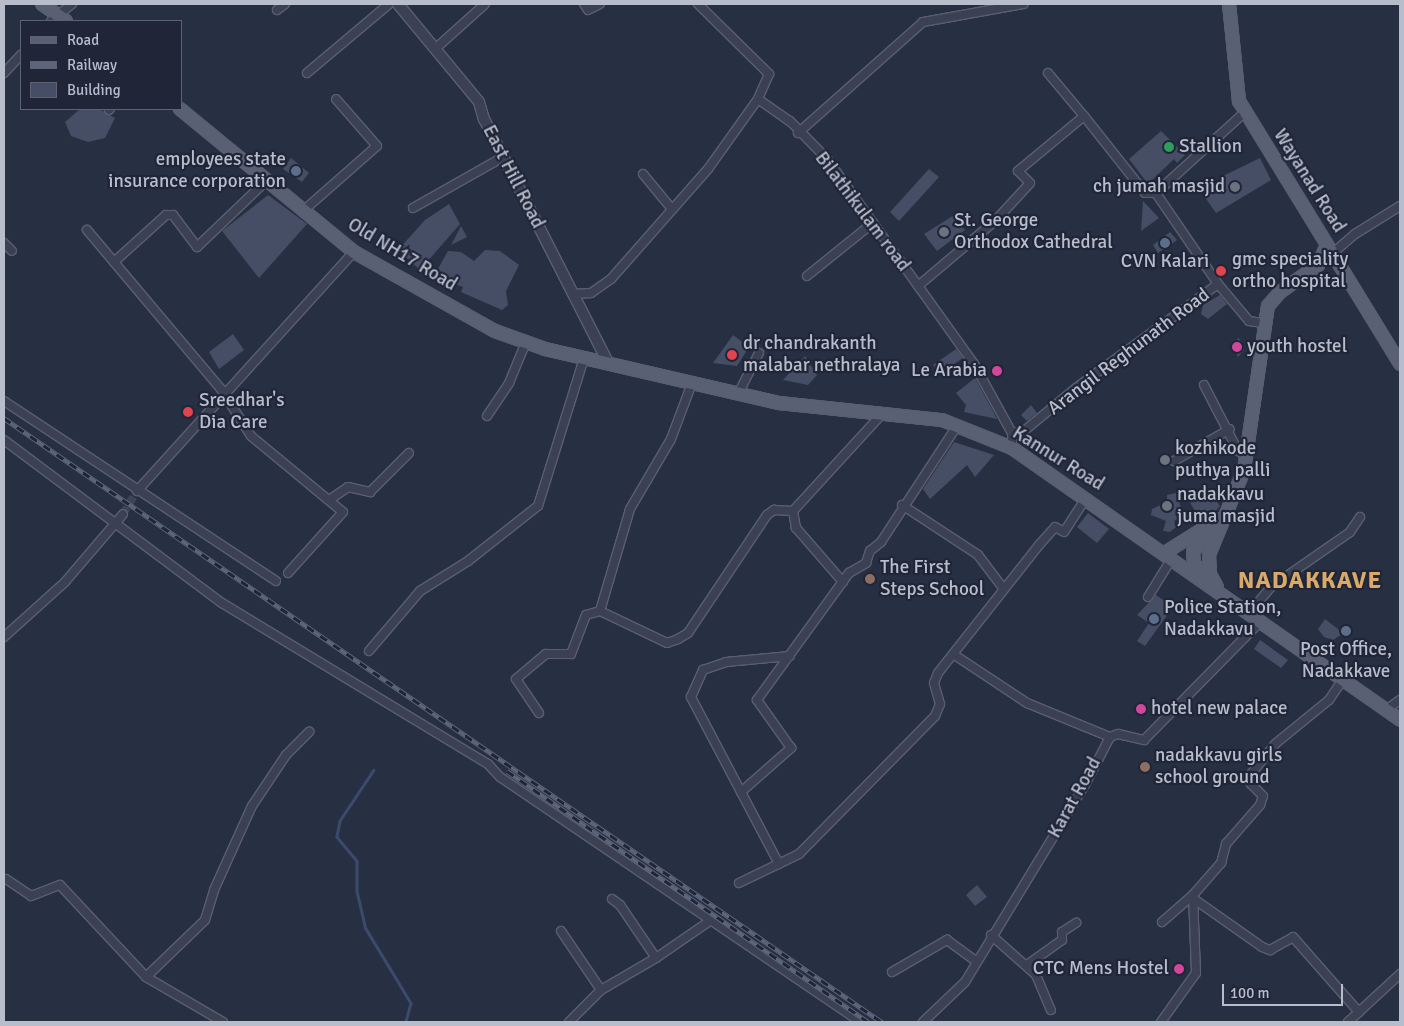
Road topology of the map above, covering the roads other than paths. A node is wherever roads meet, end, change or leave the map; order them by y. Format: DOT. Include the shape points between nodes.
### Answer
graph roads {
  1 [pos="42,4"];
  2 [pos="72,4"];
  3 [pos="285,4"];
  4 [pos="389,4"];
  5 [pos="398,4"];
  6 [pos="485,4"];
  7 [pos="584,4"];
  8 [pos="600,4"];
  9 [pos="698,4"];
  10 [pos="982,4"];
  11 [pos="1023,4"];
  12 [pos="1229,4"];
  13 [pos="277,10"];
  14 [pos="988,11"];
  15 [pos="58,19"];
  16 [pos="435,49"];
  17 [pos="20,56"];
  18 [pos="307,72"];
  19 [pos="4,73"];
  20 [pos="1048,73"];
  21 [pos="336,99"];
  22 [pos="758,99"];
  23 [pos="181,110"];
  24 [pos="1245,112"];
  25 [pos="1084,116"];
  26 [pos="798,133"];
  27 [pos="503,156"];
  28 [pos="643,174"];
  29 [pos="266,181"];
  30 [pos="1156,192"];
  31 [pos="1400,206"];
  32 [pos="413,208"];
  33 [pos="671,208"];
  34 [pos="303,211"];
  35 [pos="872,223"];
  36 [pos="87,230"];
  37 [pos="4,242"];
  38 [pos="1330,249"];
  39 [pos="12,250"];
  40 [pos="354,252"];
  41 [pos="114,262"];
  42 [pos="1318,266"];
  43 [pos="1344,270"];
  44 [pos="808,276"];
  45 [pos="1218,284"];
  46 [pos="918,286"];
  47 [pos="573,294"];
  48 [pos="1263,323"];
  49 [pos="526,342"];
  50 [pos="759,353"];
  51 [pos="584,358"];
  52 [pos="609,364"];
  53 [pos="1400,364"];
  54 [pos="692,383"];
  55 [pos="1204,384"];
  56 [pos="225,394"];
  57 [pos="738,394"];
  58 [pos="4,401"];
  59 [pos="882,414"];
  60 [pos="487,416"];
  61 [pos="957,426"];
  62 [pos="1230,429"];
  63 [pos="1012,433"];
  64 [pos="4,440"];
  65 [pos="1012,448"];
  66 [pos="409,454"];
  67 [pos="1246,455"];
  68 [pos="1174,461"];
  69 [pos="137,491"];
  70 [pos="1086,498"];
  71 [pos="329,500"];
  72 [pos="902,505"];
  73 [pos="793,511"];
  74 [pos="1224,513"];
  75 [pos="123,514"];
  76 [pos="1360,517"];
  77 [pos="115,522"];
  78 [pos="1169,554"];
  79 [pos="288,573"];
  80 [pos="276,581"];
  81 [pos="843,582"];
  82 [pos="1212,585"];
  83 [pos="1003,588"];
  84 [pos="1148,596"];
  85 [pos="600,611"];
  86 [pos="1250,612"];
  87 [pos="1261,621"];
  88 [pos="4,637"];
  89 [pos="369,651"];
  90 [pos="953,654"];
  91 [pos="790,656"];
  92 [pos="1342,681"];
  93 [pos="1400,700"];
  94 [pos="1386,710"];
  95 [pos="539,713"];
  96 [pos="1400,720"];
  97 [pos="309,732"];
  98 [pos="1110,737"];
  99 [pos="741,792"];
  100 [pos="779,864"];
  101 [pos="4,879"];
  102 [pos="739,883"];
  103 [pos="1193,897"];
  104 [pos="612,899"];
  105 [pos="711,920"];
  106 [pos="1162,922"];
  107 [pos="1076,923"];
  108 [pos="560,931"];
  109 [pos="991,935"];
  110 [pos="656,958"];
  111 [pos="976,961"];
  112 [pos="1027,965"];
  113 [pos="892,972"];
  114 [pos="1400,974"];
  115 [pos="146,977"];
  116 [pos="601,990"];
  117 [pos="1051,1010"];
  118 [pos="1359,1012"];
  119 [pos="223,1022"];
  120 [pos="569,1022"];
  121 [pos="860,1022"];
  122 [pos="923,1022"];
  123 [pos="1161,1022"];
  124 [pos="1348,1022"];
  1 -- 15 [label="main road"];
  2 -- 15 [label="street"];
  3 -- 13 [label="street"];
  4 -- 18 [label="street"];
  5 -- 16 [label="street, East Hill Road"];
  6 -- 16 [label="street"];
  7 -- 8 [label="street" via="588,10"];
  9 -- 22 [label="street" via="769,74"];
  10 -- 14 [label="street"];
  11 -- 14 [label="street"];
  12 -- 24 [label="main road, Wayanad Road" via="1239,101"];
  14 -- 26 [label="street" via="923,22"];
  16 -- 27 [label="street, East Hill Road" via="479,102"];
  17 -- 19 [label="street"];
  20 -- 25 [label="street"];
  21 -- 34 [label="street" via="377,146"];
  22 -- 26 [label="street, Bilathikulam road" via="790,122"];
  22 -- 33 [label="street" via="708,169"];
  23 -- 29 [label="main road, Old NH17 Road"];
  24 -- 30 [label="street"];
  24 -- 38 [label="main road, Wayanad Road"];
  25 -- 30 [label="street" via="1145,192"];
  25 -- 46 [label="street" via="1018,171 1030,182 996,220"];
  26 -- 35 [label="street, Bilathikulam road" via="828,160"];
  27 -- 32 [label="street"];
  27 -- 47 [label="street, East Hill Road"];
  28 -- 33 [label="street"];
  29 -- 34 [label="main road, Old NH17 Road"];
  29 -- 41 [label="street" via="197,247 173,215 166,215"];
  30 -- 45 [label="street"];
  31 -- 38 [label="street"];
  33 -- 47 [label="street" via="611,279 590,292"];
  34 -- 40 [label="main road, Old NH17 Road"];
  35 -- 44 [label="street"];
  35 -- 46 [label="street, Bilathikulam road"];
  36 -- 41 [label="street"];
  37 -- 39 [label="street"];
  38 -- 42 [label="main road"];
  38 -- 43 [label="main road, Wayanad Road"];
  40 -- 49 [label="main road, Old NH17 Road" via="495,331"];
  40 -- 56 [label="street"];
  41 -- 56 [label="street"];
  42 -- 43 [label="main road" via="1332,264"];
  42 -- 48 [label="main road" via="1280,292 1268,306"];
  43 -- 53 [label="main road, Wayanad Road"];
  45 -- 48 [label="street, Arangil Reghunath Road" via="1249,321"];
  45 -- 63 [label="street, Arangil Reghunath Road" via="1076,388 1024,431"];
  46 -- 63 [label="street, Bilathikulam road" via="974,364"];
  47 -- 52 [label="street, East Hill Road"];
  48 -- 67 [label="main road"];
  49 -- 51 [label="main road, Old NH17 Road"];
  49 -- 60 [label="street" via="509,383"];
  50 -- 57 [label="street"];
  51 -- 52 [label="main road, Old NH17 Road"];
  51 -- 89 [label="street" via="538,506 468,561 420,591"];
  52 -- 54 [label="main road, Kannur Road"];
  54 -- 57 [label="main road, Kannur Road"];
  54 -- 85 [label="street" via="671,439 630,509"];
  55 -- 62 [label="street"];
  56 -- 69 [label="street"];
  56 -- 71 [label="street" via="251,436"];
  57 -- 59 [label="main road, Kannur Road" via="778,404"];
  58 -- 69 [label="street"];
  59 -- 61 [label="main road, Kannur Road" via="942,420"];
  59 -- 73 [label="street"];
  61 -- 65 [label="main road, Kannur Road"];
  61 -- 72 [label="street"];
  62 -- 67 [label="street" via="1238,451"];
  62 -- 68 [label="street"];
  63 -- 65 [label="street, Bilathikulam road"];
  64 -- 77 [label="street"];
  65 -- 70 [label="main road, Kannur Road"];
  66 -- 71 [label="street" via="370,492 348,487"];
  67 -- 74 [label="main road" via="1244,470"];
  69 -- 80 [label="street"];
  70 -- 78 [label="main road, Kannur Road"];
  70 -- 83 [label="street" via="1064,532 1055,527"];
  71 -- 79 [label="street" via="343,512"];
  72 -- 81 [label="street" via="881,542 870,550 866,563"];
  72 -- 83 [label="street" via="978,555"];
  73 -- 81 [label="street" via="796,528"];
  73 -- 85 [label="street" via="774,510 767,515 688,633 678,640 667,643"];
  74 -- 78 [label="main road"];
  74 -- 82 [label="main road" via="1193,552 1194,563"];
  75 -- 77 [label="street"];
  76 -- 86 [label="street" via="1350,532 1271,587"];
  77 -- 88 [label="street" via="66,582"];
  77 -- 105 [label="street" via="222,603 488,764 500,777"];
  78 -- 82 [label="main road, Kannur Road"];
  78 -- 84 [label="street"];
  81 -- 91 [label="street"];
  82 -- 86 [label="main road, Kannur Road"];
  83 -- 90 [label="street"];
  85 -- 95 [label="street" via="586,615 571,654 546,654 516,679"];
  86 -- 87 [label="main road, Kannur Road"];
  87 -- 92 [label="main road, Kannur Road"];
  87 -- 98 [label="street, Karat Road" via="1144,740 1118,734"];
  90 -- 98 [label="street" via="1027,703"];
  90 -- 100 [label="street" via="934,683 940,704 935,716 799,854"];
  91 -- 99 [label="street" via="757,700 791,748"];
  91 -- 99 [label="street" via="726,662 703,670 691,696"];
  92 -- 94 [label="main road, Kannur Road"];
  92 -- 103 [label="street" via="1329,700 1275,744 1251,774 1252,784 1264,796 1260,806 1226,844 1221,863"];
  93 -- 94 [label="street"];
  94 -- 96 [label="main road, Kannur Road"];
  97 -- 115 [label="street" via="286,755 252,806 214,890 205,920"];
  98 -- 109 [label="street, Karat Road" via="1085,786"];
  99 -- 100 [label="street"];
  100 -- 102 [label="street"];
  101 -- 115 [label="street" via="31,896 60,885"];
  103 -- 106 [label="street"];
  103 -- 118 [label="street" via="1262,947 1270,950 1293,937"];
  103 -- 123 [label="street" via="1196,973"];
  104 -- 110 [label="street" via="620,904"];
  105 -- 110 [label="street"];
  105 -- 121 [label="street"];
  107 -- 112 [label="street" via="1062,932 1062,940"];
  108 -- 116 [label="street"];
  109 -- 111 [label="street, Karat Road"];
  109 -- 112 [label="street"];
  110 -- 116 [label="street"];
  111 -- 113 [label="street" via="947,940"];
  111 -- 122 [label="street, Karat Road" via="965,982"];
  112 -- 117 [label="street" via="1036,975"];
  114 -- 118 [label="street"];
  115 -- 119 [label="street"];
  116 -- 120 [label="street"];
  118 -- 124 [label="street"];
}
